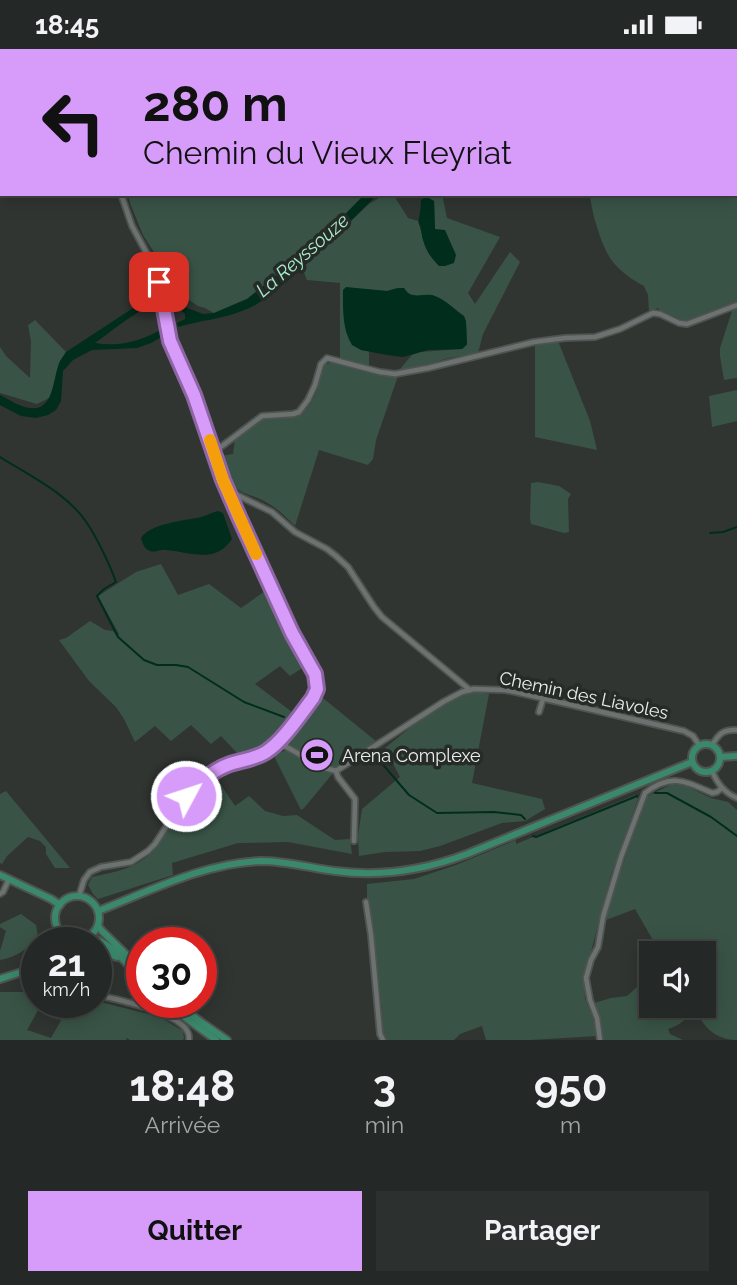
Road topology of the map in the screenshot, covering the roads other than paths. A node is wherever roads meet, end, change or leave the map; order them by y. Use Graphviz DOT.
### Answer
graph roads {
  1 [pos="122,196"];
  2 [pos="737,305"];
  3 [pos="213,450"];
  4 [pos="228,491"];
  5 [pos="470,690"];
  6 [pos="542,699"];
  7 [pos="539,712"];
  8 [pos="737,730"];
  9 [pos="278,741"];
  10 [pos="699,745"];
  11 [pos="712,745"];
  12 [pos="737,756"];
  13 [pos="720,757"];
  14 [pos="692,762"];
  15 [pos="335,771"];
  16 [pos="712,771"];
  17 [pos="722,788"];
  18 [pos="737,798"];
  19 [pos="354,841"];
  20 [pos="0,875"];
  21 [pos="9,880"];
  22 [pos="0,894"];
  23 [pos="79,896"];
  24 [pos="366,902"];
  25 [pos="60,905"];
  26 [pos="98,911"];
  27 [pos="98,926"];
  28 [pos="57,927"];
  29 [pos="112,950"];
  30 [pos="126,954"];
  31 [pos="112,956"];
  32 [pos="122,960"];
  33 [pos="126,964"];
  34 [pos="21,972"];
  35 [pos="0,979"];
  36 [pos="112,999"];
  37 [pos="186,1018"];
  38 [pos="196,1018"];
  39 [pos="189,1040"];
  40 [pos="216,1040"];
  41 [pos="227,1040"];
  42 [pos="383,1040"];
  43 [pos="600,1040"];
  1 -- 3 [label="street"];
  2 -- 3 [label="street"];
  3 -- 4 [label="street"];
  4 -- 5 [label="street"];
  4 -- 9 [label="street"];
  5 -- 6 [label="street, Chemin des Liavoles"];
  5 -- 15 [label="street, Chemin des Liavoles"];
  6 -- 7 [label="street"];
  6 -- 10 [label="street, Chemin des Liavoles"];
  8 -- 11 [label="street"];
  9 -- 15 [label="street"];
  9 -- 23 [label="street"];
  10 -- 11 [label="main road"];
  10 -- 14 [label="main road"];
  11 -- 13 [label="main road"];
  12 -- 13 [label="main road"];
  13 -- 16 [label="main road"];
  14 -- 16 [label="main road"];
  14 -- 26 [label="main road"];
  15 -- 19 [label="street"];
  16 -- 17 [label="street"];
  17 -- 18 [label="street"];
  17 -- 43 [label="street"];
  20 -- 21 [label="main road"];
  21 -- 22 [label="street"];
  21 -- 25 [label="main road"];
  23 -- 25 [label="main road"];
  23 -- 26 [label="main road"];
  24 -- 42 [label="street"];
  25 -- 28 [label="main road"];
  26 -- 27 [label="main road"];
  27 -- 30 [label="main road"];
  29 -- 32 [label="main road"];
  31 -- 32 [label="main road"];
  32 -- 33 [label="main road"];
  34 -- 35 [label="main road"];
  36 -- 39 [label="street"];
  37 -- 40 [label="main road"];
  38 -- 41 [label="main road"];
}
